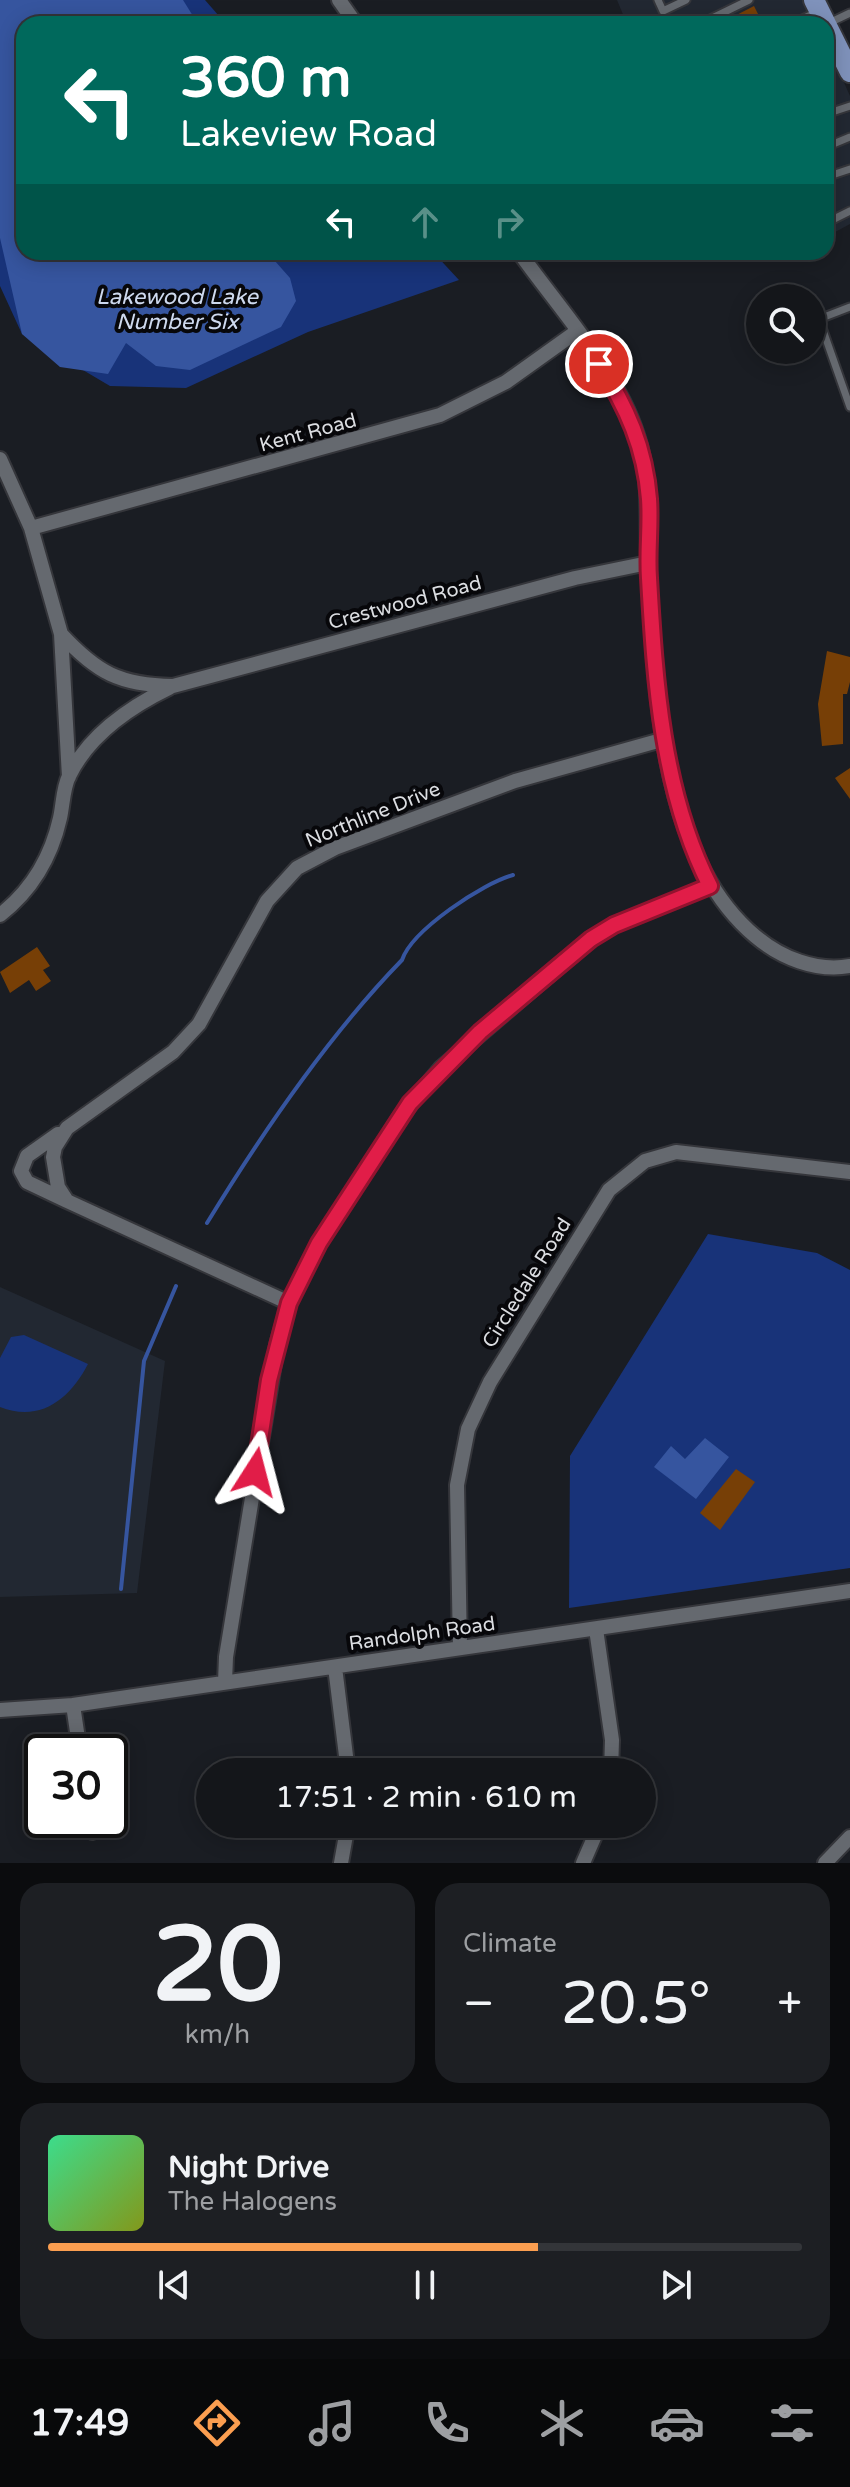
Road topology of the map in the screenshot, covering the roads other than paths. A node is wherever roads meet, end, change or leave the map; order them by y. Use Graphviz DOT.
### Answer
graph roads {
  1 [pos="658,0"];
  2 [pos="686,0"];
  3 [pos="749,0"];
  4 [pos="820,12"];
  5 [pos="850,13"];
  6 [pos="716,16"];
  7 [pos="525,260"];
  8 [pos="850,307"];
  9 [pos="576,332"];
  10 [pos="850,407"];
  11 [pos="0,459"];
  12 [pos="31,528"];
  13 [pos="648,563"];
  14 [pos="61,634"];
  15 [pos="173,686"];
  16 [pos="665,739"];
  17 [pos="69,777"];
  18 [pos="710,886"];
  19 [pos="0,915"];
  20 [pos="850,966"];
  21 [pos="67,1128"];
  22 [pos="850,1172"];
  23 [pos="67,1201"];
  24 [pos="289,1303"];
  25 [pos="850,1591"];
  26 [pos="596,1629"];
  27 [pos="460,1648"];
  28 [pos="335,1667"];
  29 [pos="225,1682"];
  30 [pos="73,1705"];
  31 [pos="0,1710"];
  32 [pos="77,1734"];
  33 [pos="346,1758"];
  34 [pos="611,1758"];
  35 [pos="850,1837"];
  36 [pos="345,1838"];
  37 [pos="594,1838"];
  38 [pos="341,1863"];
  39 [pos="583,1863"];
  40 [pos="825,1863"];
  1 -- 2 [label="lane"];
  3 -- 6 [label="lane"];
  4 -- 5 [label="lane"];
  7 -- 9 [label="street"];
  8 -- 10 [label="lane"];
  9 -- 12 [label="street, Kent Road"];
  9 -- 13 [label="street"];
  11 -- 12 [label="street"];
  12 -- 14 [label="street"];
  13 -- 15 [label="street, Crestwood Road"];
  13 -- 16 [label="street"];
  14 -- 15 [label="street, Crestwood Road"];
  14 -- 17 [label="street"];
  15 -- 17 [label="street, Crestwood Road"];
  16 -- 18 [label="street"];
  16 -- 21 [label="street, Northline Drive"];
  17 -- 19 [label="street, Crestwood Road"];
  18 -- 20 [label="street"];
  18 -- 24 [label="street"];
  21 -- 23 [label="street"];
  21 -- 23 [label="street, Northline Drive"];
  22 -- 27 [label="street, Circledale Road"];
  23 -- 24 [label="street, Northline Drive"];
  24 -- 29 [label="street"];
  25 -- 26 [label="street, Randolph Road"];
  26 -- 27 [label="street, Randolph Road"];
  26 -- 34 [label="street"];
  27 -- 28 [label="street, Randolph Road"];
  28 -- 29 [label="street, Randolph Road"];
  28 -- 33 [label="street"];
  29 -- 30 [label="street, Randolph Road"];
  30 -- 31 [label="street, Randolph Road"];
  30 -- 32 [label="street"];
  35 -- 40 [label="street"];
  36 -- 38 [label="street"];
  37 -- 39 [label="street"];
}
